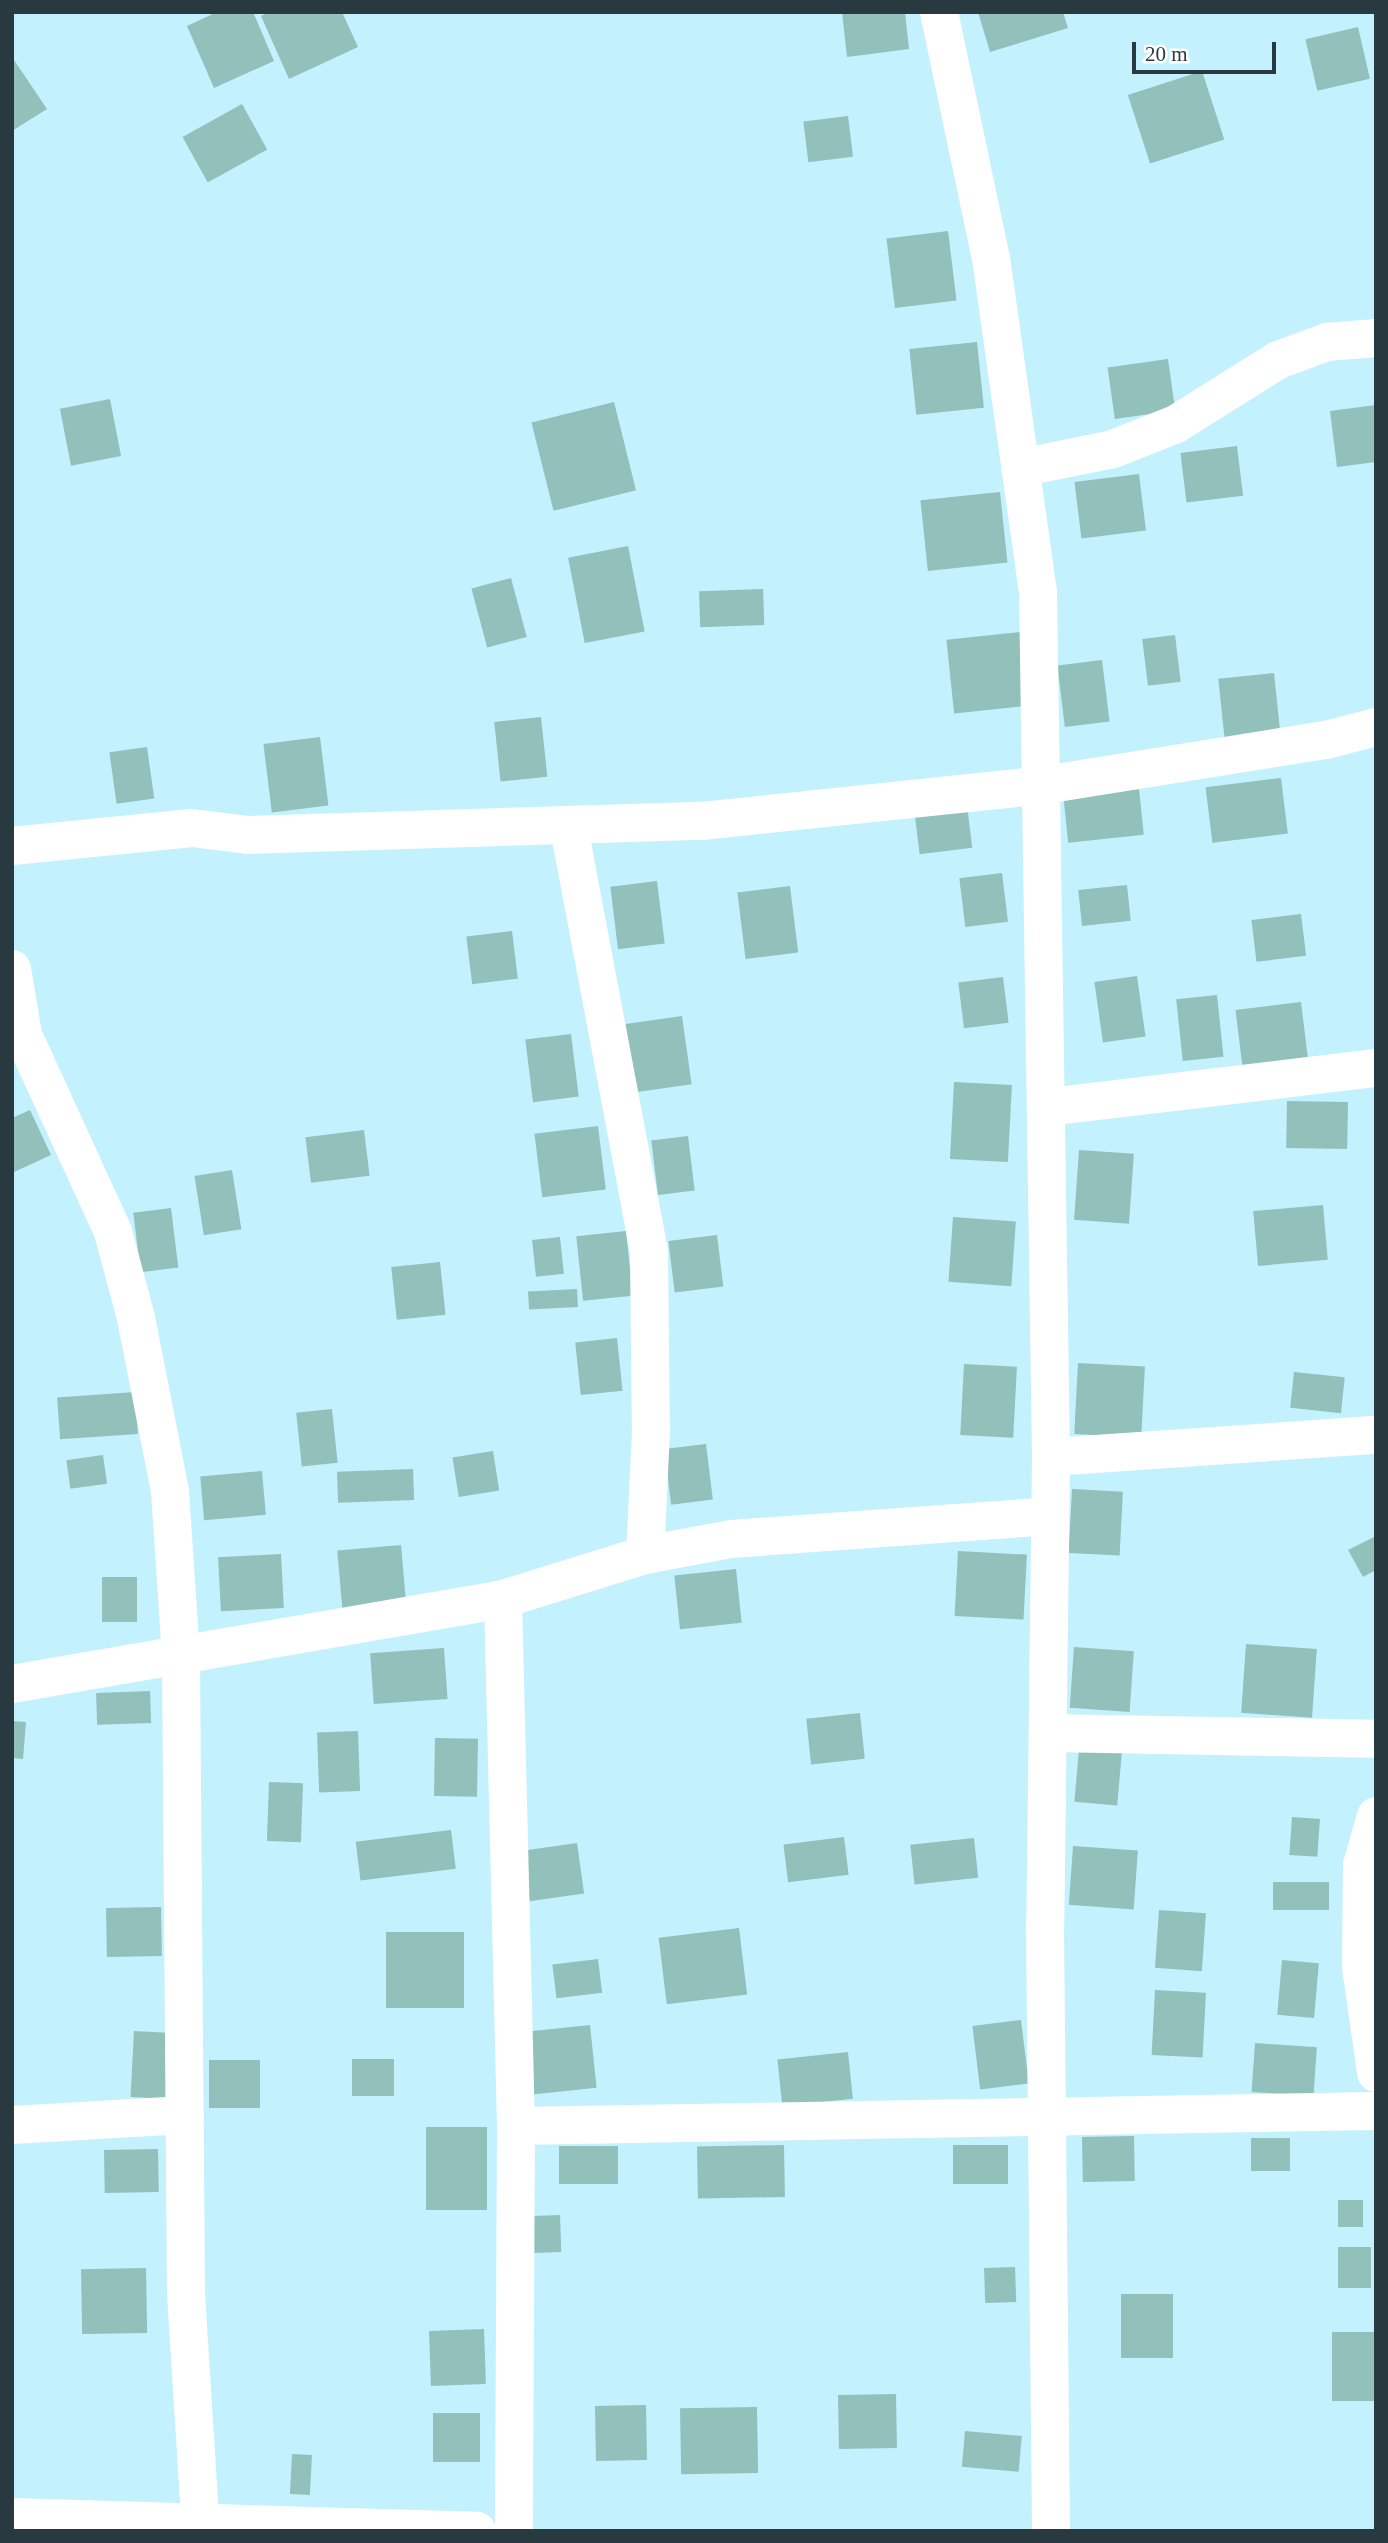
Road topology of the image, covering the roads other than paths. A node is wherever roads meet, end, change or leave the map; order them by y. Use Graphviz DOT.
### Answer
graph roads {
  1 [pos="939,12"];
  2 [pos="1376,338"];
  3 [pos="1020,468"];
  4 [pos="1376,727"];
  5 [pos="1044,785"];
  6 [pos="569,828"];
  7 [pos="12,846"];
  8 [pos="12,969"];
  9 [pos="1376,1068"];
  10 [pos="1048,1107"];
  11 [pos="1376,1435"];
  12 [pos="1051,1457"];
  13 [pos="1049,1516"];
  14 [pos="645,1555"];
  15 [pos="503,1599"];
  16 [pos="181,1658"];
  17 [pos="12,1684"];
  18 [pos="1048,1733"];
  19 [pos="1376,1740"];
  20 [pos="1376,1816"];
  21 [pos="1376,2073"];
  22 [pos="1376,2111"];
  23 [pos="185,2115"];
  24 [pos="1048,2117"];
  25 [pos="12,2125"];
  26 [pos="516,2126"];
  27 [pos="12,2517"];
  28 [pos="201,2527"];
  29 [pos="477,2531"];
  30 [pos="514,2531"];
  31 [pos="1051,2531"];
  1 -- 3 [label="street"];
  2 -- 3 [label="street"];
  3 -- 5 [label="street"];
  4 -- 5 [label="street"];
  5 -- 6 [label="street"];
  5 -- 10 [label="street"];
  6 -- 7 [label="street"];
  6 -- 14 [label="street"];
  8 -- 16 [label="street"];
  9 -- 10 [label="street"];
  10 -- 12 [label="street"];
  11 -- 12 [label="street"];
  12 -- 13 [label="street"];
  13 -- 14 [label="street"];
  13 -- 18 [label="street"];
  14 -- 15 [label="street"];
  15 -- 16 [label="street"];
  15 -- 26 [label="street"];
  16 -- 17 [label="street"];
  16 -- 23 [label="street"];
  18 -- 19 [label="street"];
  18 -- 24 [label="street"];
  20 -- 21 [label="street"];
  22 -- 24 [label="street"];
  23 -- 25 [label="street"];
  23 -- 28 [label="street"];
  24 -- 26 [label="street"];
  24 -- 31 [label="street"];
  26 -- 30 [label="street"];
  27 -- 28 [label="street"];
  28 -- 29 [label="street"];
}
